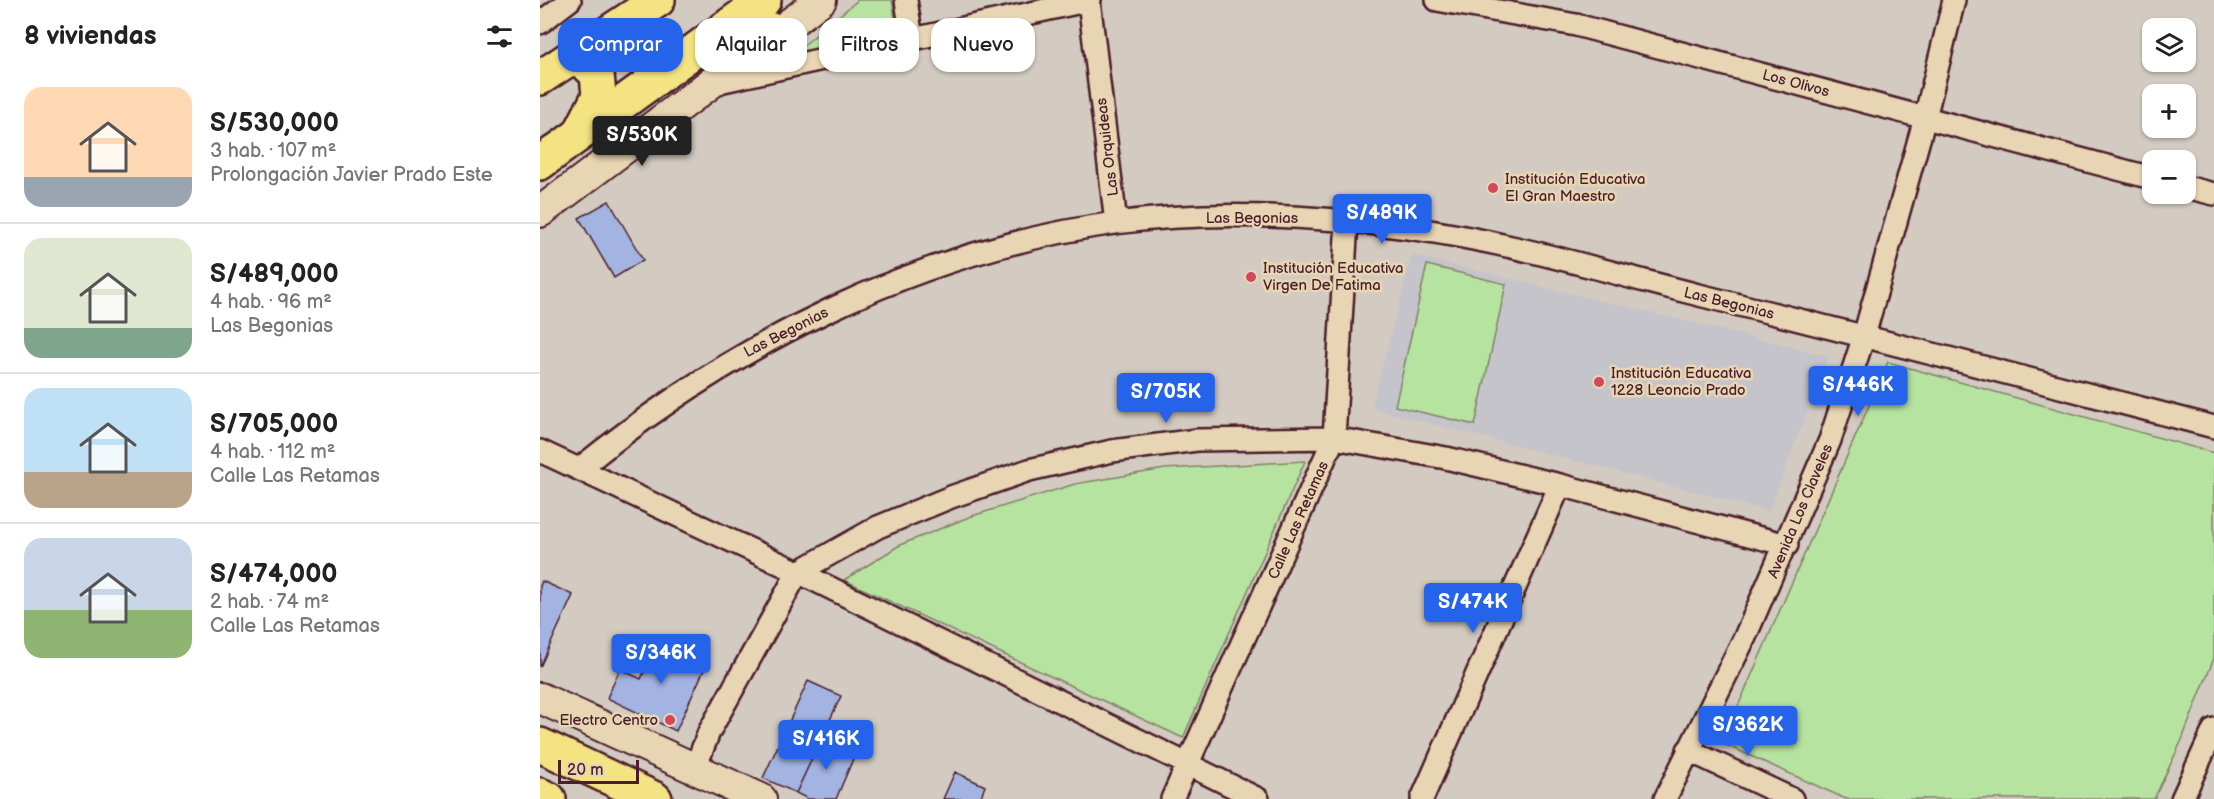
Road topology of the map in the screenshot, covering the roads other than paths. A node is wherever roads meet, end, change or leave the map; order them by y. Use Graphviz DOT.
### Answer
graph roads {
  1 [pos="570,0"];
  2 [pos="658,0"];
  3 [pos="764,0"];
  4 [pos="821,0"];
  5 [pos="906,0"];
  6 [pos="1090,0"];
  7 [pos="1437,0"];
  8 [pos="1954,0"];
  9 [pos="631,18"];
  10 [pos="741,18"];
  11 [pos="799,18"];
  12 [pos="909,18"];
  13 [pos="540,23"];
  14 [pos="919,37"];
  15 [pos="695,52"];
  16 [pos="819,60"];
  17 [pos="558,66"];
  18 [pos="595,72"];
  19 [pos="729,72"];
  20 [pos="540,78"];
  21 [pos="715,83"];
  22 [pos="1925,118"];
  23 [pos="579,135"];
  24 [pos="540,163"];
  25 [pos="2142,175"];
  26 [pos="2196,190"];
  27 [pos="2214,194"];
  28 [pos="540,212"];
  29 [pos="1347,221"];
  30 [pos="1116,223"];
  31 [pos="1864,336"];
  32 [pos="2214,427"];
  33 [pos="1334,438"];
  34 [pos="540,451"];
  35 [pos="579,469"];
  36 [pos="1560,485"];
  37 [pos="1787,545"];
  38 [pos="798,572"];
  39 [pos="540,698"];
  40 [pos="2212,739"];
  41 [pos="540,745"];
  42 [pos="1688,750"];
  43 [pos="1188,767"];
  44 [pos="695,768"];
  45 [pos="540,795"];
  46 [pos="549,799"];
  47 [pos="655,799"];
  48 [pos="761,799"];
  49 [pos="1172,799"];
  50 [pos="1258,799"];
  51 [pos="1422,799"];
  52 [pos="1665,799"];
  53 [pos="1792,799"];
  54 [pos="2182,799"];
  1 -- 13 [label="street"];
  2 -- 9 [label="main road"];
  3 -- 10 [label="main road"];
  4 -- 11 [label="street"];
  5 -- 12 [label="street"];
  6 -- 14 [label="street"];
  6 -- 30 [label="street, Las Orquideas"];
  7 -- 22 [label="street, Los Olivos"];
  8 -- 22 [label="street, Avenida Los Claveles"];
  15 -- 23 [label="main road"];
  16 -- 21 [label="street"];
  17 -- 20 [label="main road"];
  18 -- 23 [label="main road"];
  19 -- 21 [label="street"];
  21 -- 28 [label="street"];
  22 -- 25 [label="street, Los Olivos"];
  22 -- 31 [label="street, Avenida Los Claveles"];
  23 -- 24 [label="main road"];
  26 -- 27 [label="street"];
  29 -- 30 [label="street, Las Begonias"];
  29 -- 31 [label="street, Las Begonias"];
  29 -- 33 [label="street, Calle Las Retamas"];
  30 -- 35 [label="street, Las Begonias"];
  31 -- 32 [label="street, Las Begonias"];
  31 -- 37 [label="street, Avenida Los Claveles"];
  33 -- 36 [label="street"];
  33 -- 38 [label="street"];
  33 -- 43 [label="street, Calle Las Retamas"];
  34 -- 35 [label="street"];
  35 -- 38 [label="street"];
  36 -- 37 [label="street"];
  36 -- 51 [label="street"];
  37 -- 42 [label="street, Avenida Los Claveles"];
  38 -- 43 [label="street"];
  38 -- 44 [label="street"];
  39 -- 44 [label="street"];
  40 -- 54 [label="street"];
  41 -- 47 [label="main road"];
  42 -- 52 [label="street, Avenida Los Claveles"];
  42 -- 53 [label="street"];
  43 -- 49 [label="street, Calle Las Retamas"];
  43 -- 50 [label="street"];
  44 -- 48 [label="street"];
  45 -- 46 [label="main road"];
}
